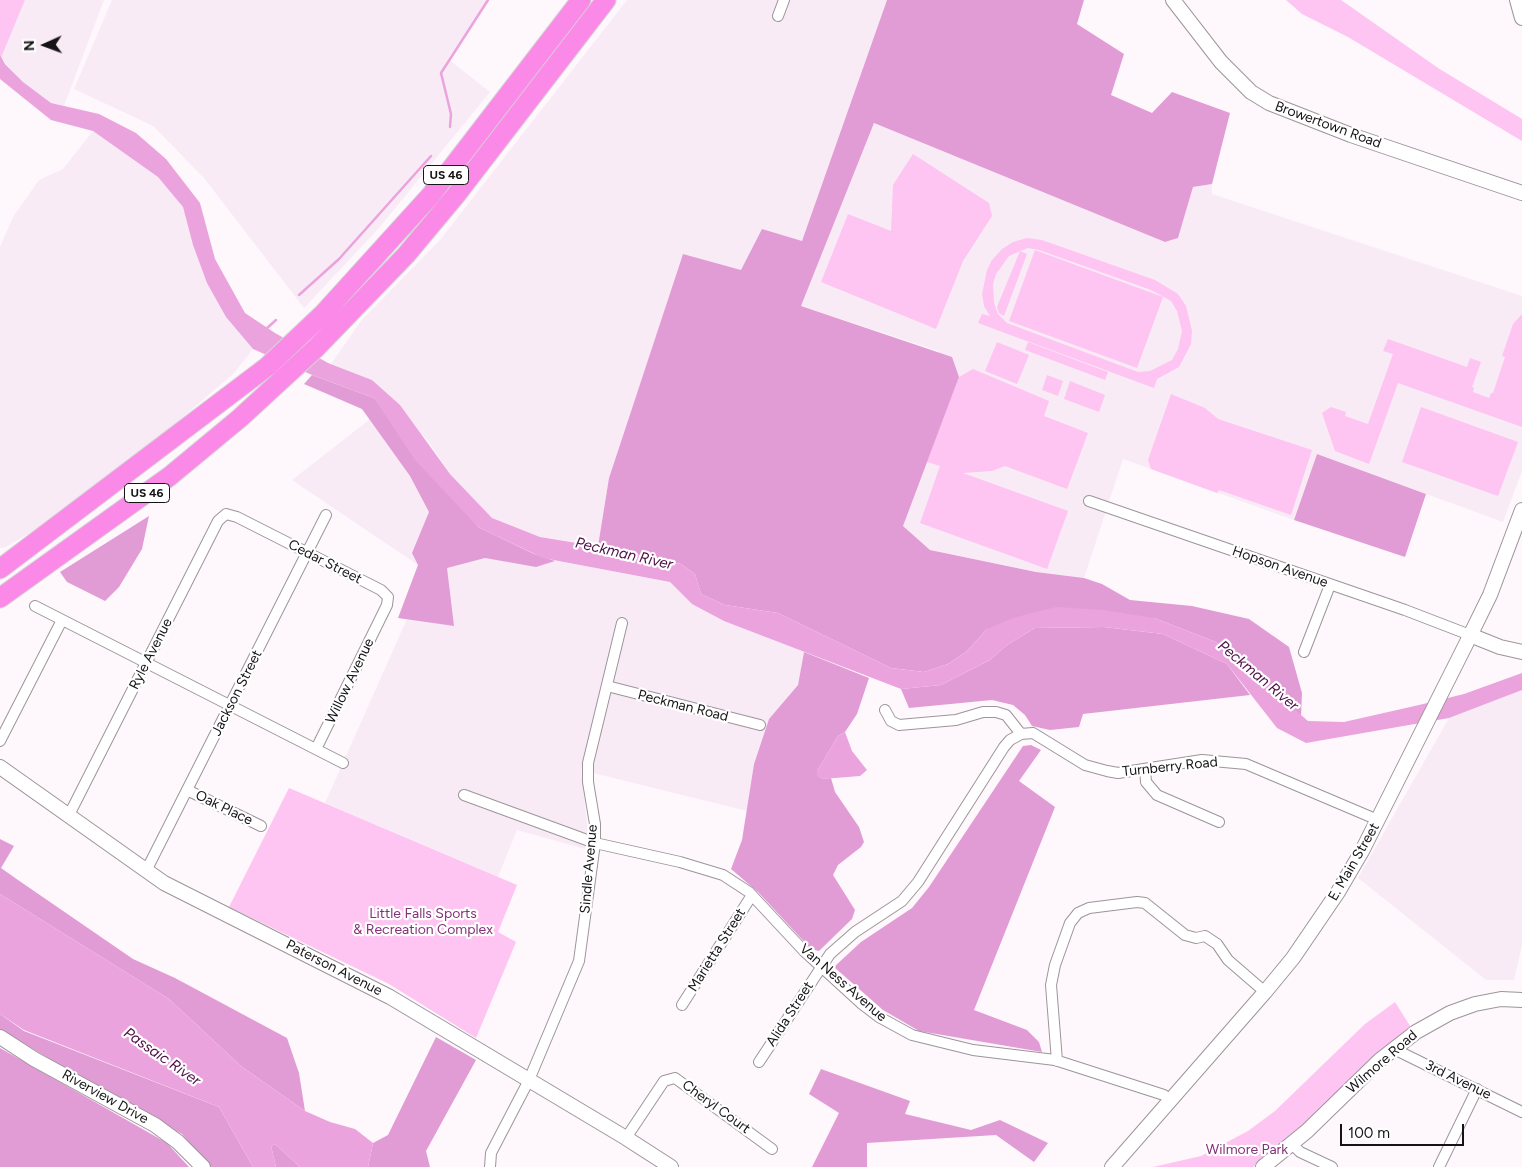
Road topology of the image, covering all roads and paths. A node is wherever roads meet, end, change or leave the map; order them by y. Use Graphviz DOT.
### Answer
graph roads {
  1 [pos="581,0"];
  2 [pos="606,0"];
  3 [pos="784,0"];
  4 [pos="1173,0"];
  5 [pos="1517,0"];
  6 [pos="778,16"];
  7 [pos="1522,18"];
  8 [pos="1522,193"];
  9 [pos="1089,501"];
  10 [pos="1522,510"];
  11 [pos="326,515"];
  12 [pos="67,519"];
  13 [pos="246,521"];
  14 [pos="308,553"];
  15 [pos="0,555"];
  16 [pos="0,570"];
  17 [pos="1330,585"];
  18 [pos="0,598"];
  19 [pos="35,606"];
  20 [pos="383,614"];
  21 [pos="62,620"];
  22 [pos="622,623"];
  23 [pos="1470,635"];
  24 [pos="1304,652"];
  25 [pos="1522,652"];
  26 [pos="146,664"];
  27 [pos="607,686"];
  28 [pos="230,707"];
  29 [pos="885,710"];
  30 [pos="760,725"];
  31 [pos="1022,734"];
  32 [pos="0,741"];
  33 [pos="316,749"];
  34 [pos="343,763"];
  35 [pos="0,767"];
  36 [pos="1145,769"];
  37 [pos="187,790"];
  38 [pos="464,795"];
  39 [pos="69,815"];
  40 [pos="1378,820"];
  41 [pos="1219,822"];
  42 [pos="261,826"];
  43 [pos="595,843"];
  44 [pos="146,871"];
  45 [pos="752,895"];
  46 [pos="820,966"];
  47 [pos="1265,992"];
  48 [pos="1522,1000"];
  49 [pos="682,1005"];
  50 [pos="0,1037"];
  51 [pos="1394,1048"];
  52 [pos="1057,1061"];
  53 [pos="759,1062"];
  54 [pos="530,1080"];
  55 [pos="1477,1089"];
  56 [pos="1170,1100"];
  57 [pos="1522,1112"];
  58 [pos="626,1138"];
  59 [pos="1292,1144"];
  60 [pos="772,1149"];
  61 [pos="202,1167"];
  62 [pos="490,1167"];
  63 [pos="671,1167"];
  64 [pos="1112,1167"];
  65 [pos="1263,1167"];
  66 [pos="1332,1167"];
  67 [pos="1439,1167"];
  1 -- 12 [label="highway, US 46"];
  2 -- 18 [label="highway, US 46"];
  3 -- 6 [label="street"];
  4 -- 8 [label="main road, Browertown Road"];
  5 -- 7 [label="main road"];
  9 -- 17 [label="street, Hopson Avenue"];
  10 -- 23 [label="main road, E. Main Street"];
  11 -- 14 [label="street, Jackson Street"];
  12 -- 15 [label="highway"];
  12 -- 16 [label="highway, US 46"];
  13 -- 14 [label="street, Cedar Street"];
  13 -- 26 [label="street, Ryle Avenue"];
  14 -- 20 [label="street, Cedar Street"];
  14 -- 28 [label="street, Jackson Street"];
  17 -- 23 [label="street, Hopson Avenue"];
  17 -- 24 [label="street"];
  19 -- 21 [label="street"];
  20 -- 33 [label="street, Willow Avenue"];
  21 -- 26 [label="street"];
  21 -- 32 [label="street"];
  22 -- 27 [label="street, Sindle Avenue"];
  23 -- 25 [label="main road"];
  23 -- 40 [label="main road, E. Main Street"];
  26 -- 28 [label="street"];
  26 -- 39 [label="street, Ryle Avenue"];
  27 -- 30 [label="street, Peckman Road"];
  27 -- 43 [label="street, Sindle Avenue"];
  28 -- 33 [label="street"];
  28 -- 37 [label="street, Jackson Street"];
  29 -- 31 [label="street"];
  31 -- 36 [label="street, Turnberry Road"];
  31 -- 46 [label="street"];
  33 -- 34 [label="street"];
  35 -- 39 [label="main road, Paterson Avenue"];
  36 -- 40 [label="street, Turnberry Road"];
  36 -- 41 [label="street"];
  37 -- 42 [label="street, Oak Place"];
  37 -- 44 [label="street, Jackson Street"];
  38 -- 43 [label="street, Van Ness Avenue"];
  39 -- 44 [label="main road, Paterson Avenue"];
  40 -- 47 [label="main road, E. Main Street"];
  43 -- 45 [label="street, Van Ness Avenue"];
  43 -- 54 [label="street, Sindle Avenue"];
  44 -- 54 [label="main road, Paterson Avenue"];
  45 -- 46 [label="street, Van Ness Avenue"];
  45 -- 49 [label="street, Marietta Street"];
  46 -- 52 [label="street, Van Ness Avenue"];
  46 -- 53 [label="street, Alida Street"];
  47 -- 52 [label="street"];
  47 -- 56 [label="main road, E. Main Street"];
  48 -- 51 [label="main road, Wilmore Road"];
  50 -- 61 [label="main road, Riverview Drive"];
  51 -- 55 [label="street, 3rd Avenue"];
  51 -- 59 [label="main road, Wilmore Road"];
  52 -- 56 [label="street, Van Ness Avenue"];
  54 -- 58 [label="main road, Paterson Avenue"];
  54 -- 62 [label="street, Sindle Avenue"];
  55 -- 57 [label="street, 3rd Avenue"];
  55 -- 67 [label="street"];
  56 -- 64 [label="main road, E. Main Street"];
  58 -- 60 [label="street, Cheryl Court"];
  58 -- 63 [label="main road, Paterson Avenue"];
  59 -- 65 [label="main road, Wilmore Road"];
  59 -- 66 [label="street"];
}
